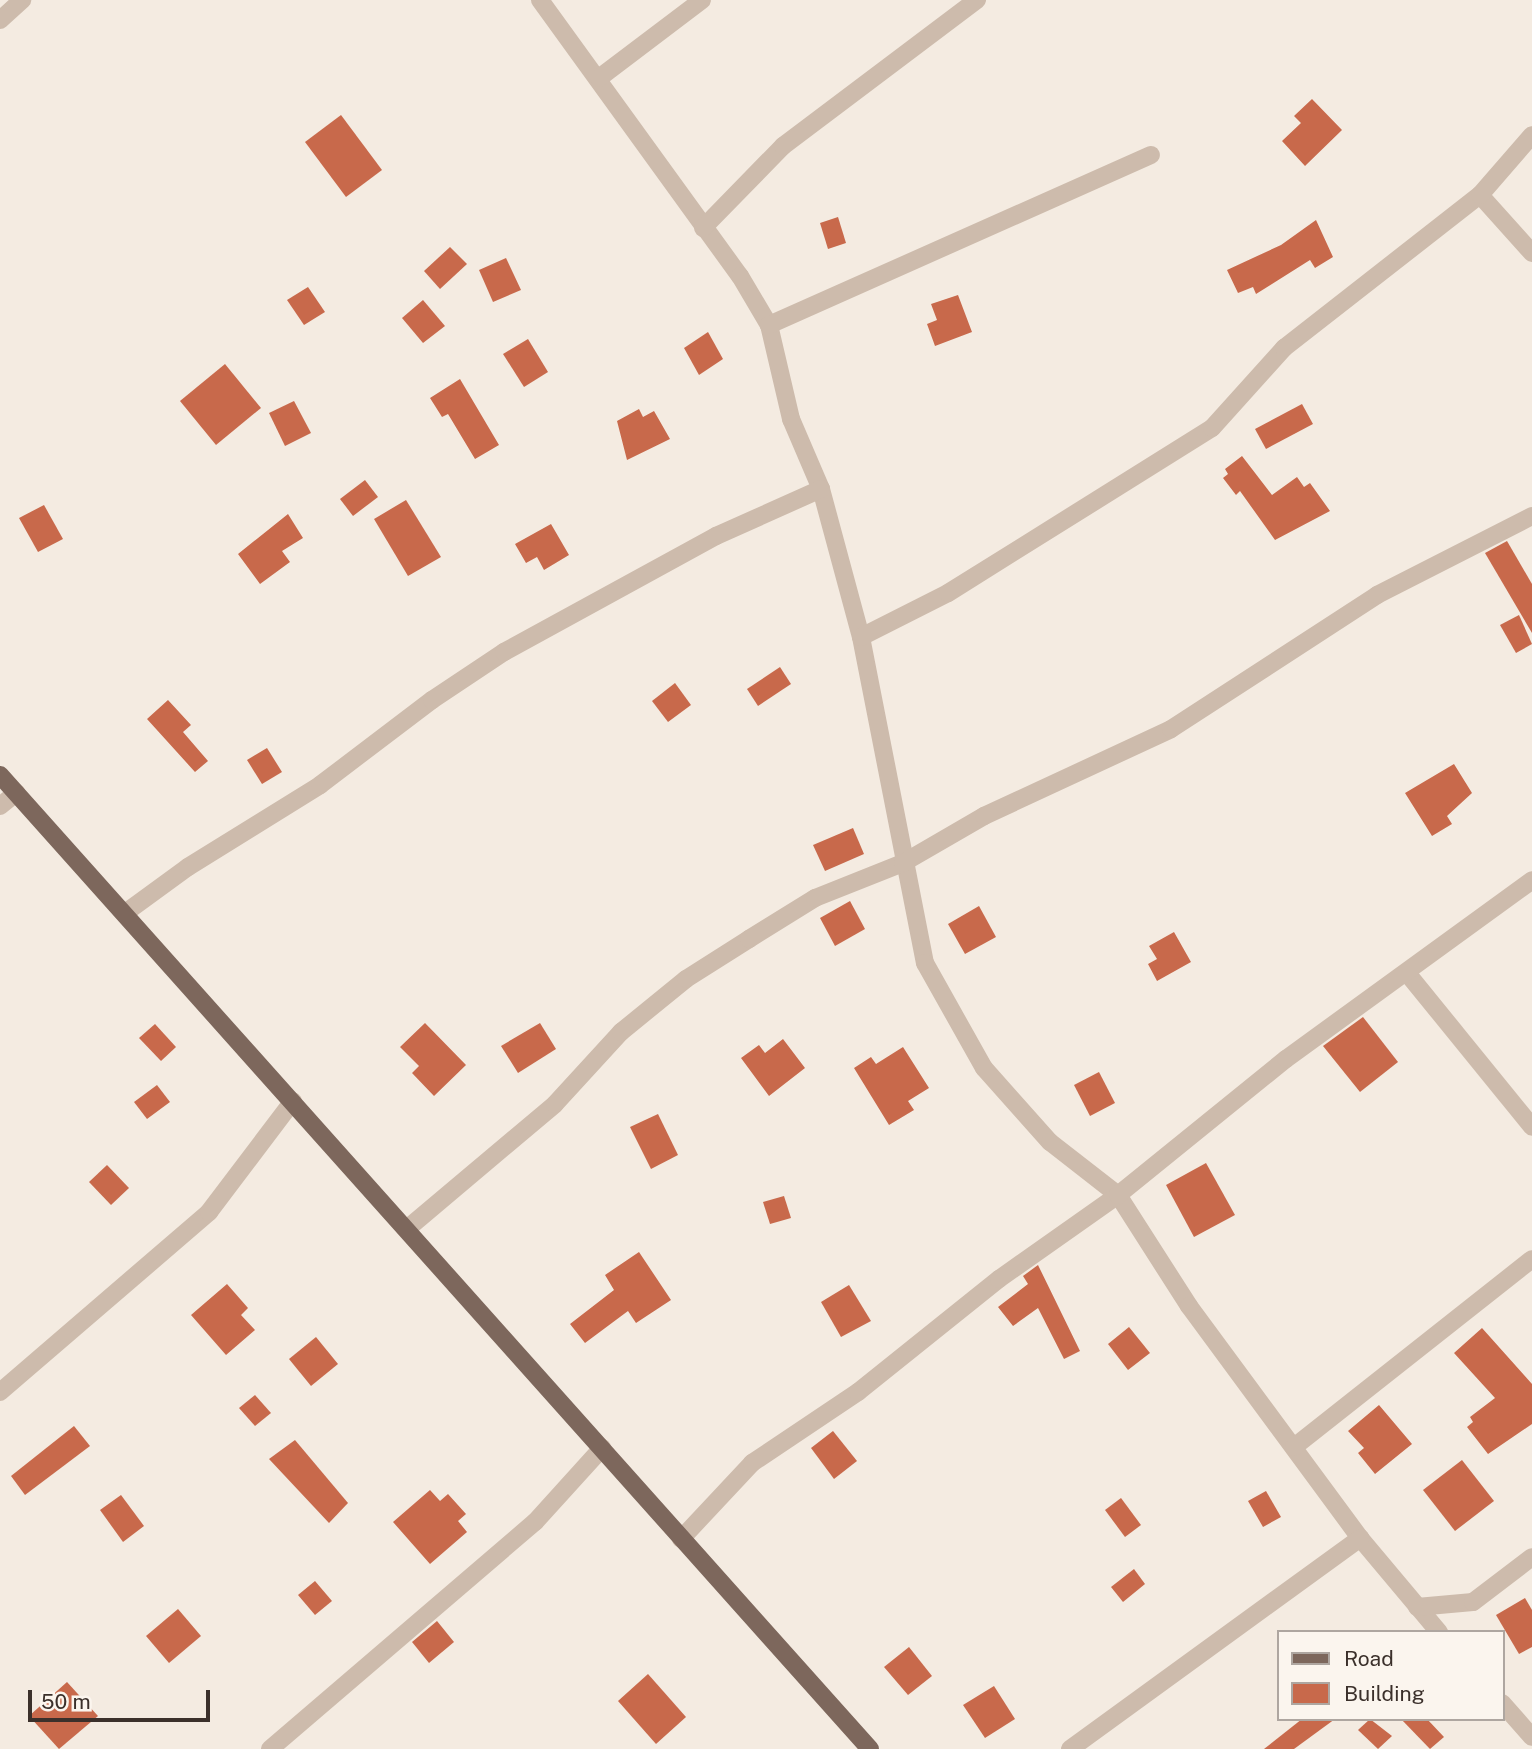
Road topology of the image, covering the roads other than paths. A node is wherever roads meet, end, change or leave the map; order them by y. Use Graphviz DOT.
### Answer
graph roads {
  1 [pos="22,0"];
  2 [pos="540,0"];
  3 [pos="702,0"];
  4 [pos="977,0"];
  5 [pos="0,20"];
  6 [pos="599,78"];
  7 [pos="1532,135"];
  8 [pos="1151,155"];
  9 [pos="1480,195"];
  10 [pos="704,228"];
  11 [pos="1532,253"];
  12 [pos="769,325"];
  13 [pos="821,489"];
  14 [pos="1532,516"];
  15 [pos="861,637"];
  16 [pos="0,775"];
  17 [pos="16,793"];
  18 [pos="0,806"];
  19 [pos="903,863"];
  20 [pos="1532,880"];
  21 [pos="125,913"];
  22 [pos="1407,973"];
  23 [pos="293,1101"];
  24 [pos="1532,1126"];
  25 [pos="1118,1195"];
  26 [pos="408,1228"];
  27 [pos="1532,1259"];
  28 [pos="0,1392"];
  29 [pos="1294,1447"];
  30 [pos="602,1448"];
  31 [pos="1360,1538"];
  32 [pos="681,1539"];
  33 [pos="1532,1557"];
  34 [pos="1417,1606"];
  35 [pos="1437,1630"];
  36 [pos="1504,1705"];
  37 [pos="1532,1737"];
  38 [pos="270,1749"];
  39 [pos="870,1749"];
  40 [pos="1070,1749"];
  1 -- 5 [label="street"];
  2 -- 6 [label="street"];
  3 -- 6 [label="street"];
  4 -- 10 [label="street"];
  6 -- 10 [label="street"];
  7 -- 9 [label="street"];
  8 -- 12 [label="street"];
  9 -- 11 [label="street"];
  9 -- 15 [label="street"];
  10 -- 12 [label="street"];
  12 -- 13 [label="street"];
  13 -- 15 [label="street"];
  13 -- 21 [label="street"];
  14 -- 19 [label="street"];
  15 -- 19 [label="street"];
  16 -- 17 [label="main road"];
  17 -- 18 [label="street"];
  17 -- 21 [label="main road"];
  19 -- 25 [label="street"];
  19 -- 26 [label="street"];
  20 -- 22 [label="street"];
  21 -- 23 [label="main road"];
  22 -- 24 [label="street"];
  22 -- 25 [label="street"];
  23 -- 26 [label="main road"];
  23 -- 28 [label="street"];
  25 -- 29 [label="street"];
  25 -- 32 [label="street"];
  26 -- 30 [label="main road"];
  27 -- 29 [label="street"];
  29 -- 31 [label="street"];
  30 -- 32 [label="main road"];
  30 -- 38 [label="street"];
  31 -- 34 [label="street"];
  31 -- 40 [label="street"];
  32 -- 39 [label="main road"];
  33 -- 34 [label="street"];
  34 -- 35 [label="street"];
  36 -- 37 [label="street"];
}
